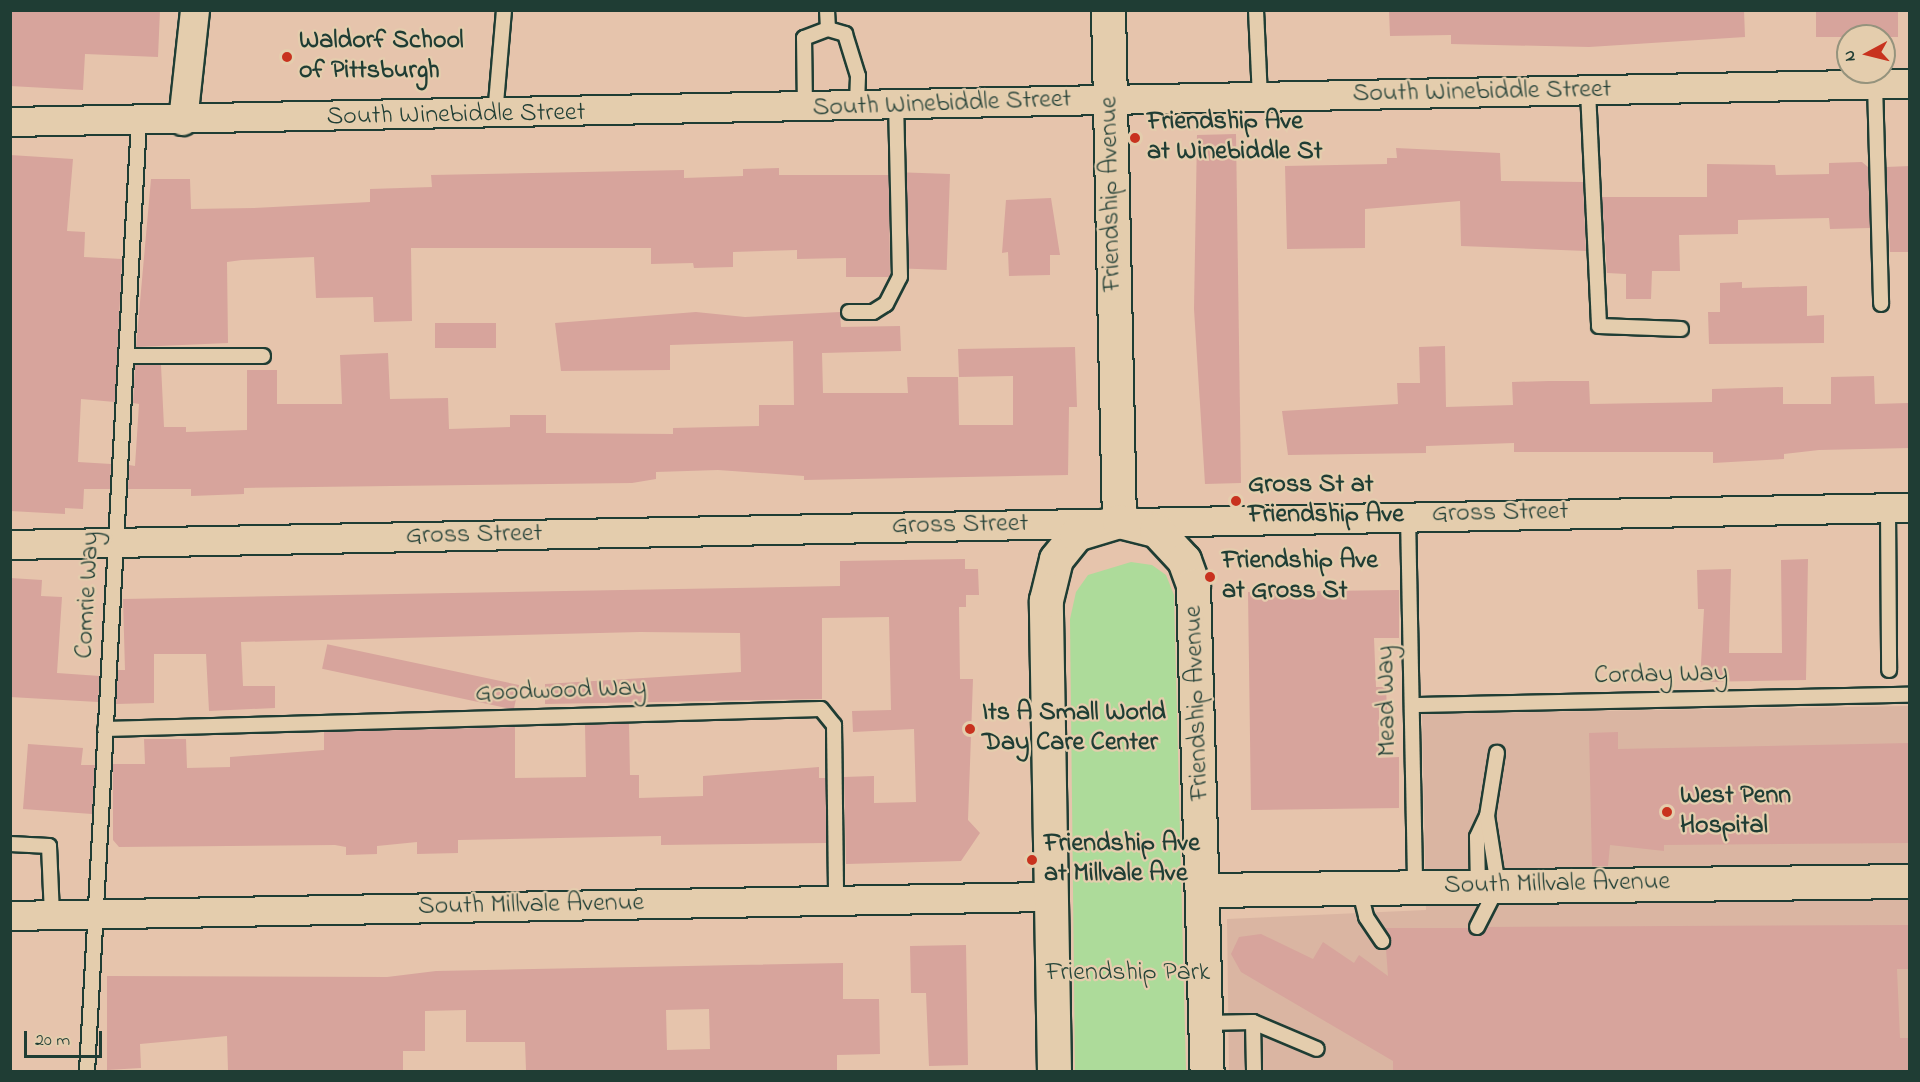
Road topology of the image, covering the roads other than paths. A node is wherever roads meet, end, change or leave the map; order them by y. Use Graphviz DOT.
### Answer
graph roads {
  1 [pos="195,10"];
  2 [pos="504,10"];
  3 [pos="827,10"];
  4 [pos="1108,10"];
  5 [pos="1256,10"];
  6 [pos="828,29"];
  7 [pos="1875,84"];
  8 [pos="1588,91"];
  9 [pos="1260,98"];
  10 [pos="1111,100"];
  11 [pos="896,106"];
  12 [pos="857,107"];
  13 [pos="805,108"];
  14 [pos="495,115"];
  15 [pos="183,121"];
  16 [pos="10,122"];
  17 [pos="139,122"];
  18 [pos="1881,304"];
  19 [pos="849,312"];
  20 [pos="1681,328"];
  21 [pos="127,356"];
  22 [pos="263,356"];
  23 [pos="1899,508"];
  24 [pos="1408,515"];
  25 [pos="1119,521"];
  26 [pos="116,543"];
  27 [pos="10,545"];
  28 [pos="1888,670"];
  29 [pos="1910,695"];
  30 [pos="1413,705"];
  31 [pos="105,729"];
  32 [pos="1497,753"];
  33 [pos="1487,816"];
  34 [pos="10,844"];
  35 [pos="1910,881"];
  36 [pos="1488,886"];
  37 [pos="1415,887"];
  38 [pos="1359,888"];
  39 [pos="1204,890"];
  40 [pos="1051,897"];
  41 [pos="836,900"];
  42 [pos="95,914"];
  43 [pos="51,915"];
  44 [pos="10,916"];
  45 [pos="1477,927"];
  46 [pos="1382,941"];
  47 [pos="1253,1022"];
  48 [pos="1206,1023"];
  49 [pos="1317,1049"];
  50 [pos="87,1071"];
  51 [pos="1054,1071"];
  52 [pos="1208,1071"];
  53 [pos="1254,1071"];
  1 -- 15 [label="street"];
  2 -- 14 [label="lane"];
  3 -- 6 [label="lane"];
  4 -- 10 [label="street, Friendship Avenue"];
  5 -- 9 [label="lane"];
  6 -- 12 [label="lane"];
  6 -- 13 [label="lane"];
  7 -- 8 [label="street, South Winebiddle Street"];
  7 -- 18 [label="lane"];
  8 -- 9 [label="street, South Winebiddle Street"];
  8 -- 20 [label="lane"];
  9 -- 10 [label="street, South Winebiddle Street"];
  10 -- 11 [label="street, South Winebiddle Street"];
  10 -- 25 [label="street, Friendship Avenue"];
  11 -- 12 [label="street, South Winebiddle Street"];
  11 -- 19 [label="lane"];
  12 -- 13 [label="street, South Winebiddle Street"];
  13 -- 14 [label="street, South Winebiddle Street"];
  14 -- 15 [label="street, South Winebiddle Street"];
  15 -- 17 [label="street, South Winebiddle Street"];
  16 -- 17 [label="street, South Winebiddle Street"];
  17 -- 21 [label="lane, Comrie Way"];
  21 -- 22 [label="lane"];
  21 -- 26 [label="lane, Comrie Way"];
  23 -- 24 [label="street, Gross Street"];
  23 -- 28 [label="lane"];
  24 -- 25 [label="street, Gross Street"];
  24 -- 30 [label="lane, Mead Way"];
  25 -- 26 [label="street, Gross Street"];
  25 -- 39 [label="street, Friendship Avenue"];
  25 -- 40 [label="street"];
  26 -- 27 [label="street, Gross Street"];
  26 -- 31 [label="lane, Comrie Way"];
  29 -- 30 [label="lane, Corday Way"];
  30 -- 37 [label="lane, Mead Way"];
  31 -- 41 [label="lane, Goodwood Way"];
  31 -- 42 [label="lane, Comrie Way"];
  32 -- 33 [label="lane"];
  33 -- 36 [label="lane"];
  33 -- 36 [label="lane"];
  34 -- 43 [label="lane"];
  35 -- 36 [label="street, South Millvale Avenue"];
  36 -- 37 [label="street, South Millvale Avenue"];
  36 -- 45 [label="lane"];
  37 -- 38 [label="street, South Millvale Avenue"];
  38 -- 39 [label="street, South Millvale Avenue"];
  38 -- 46 [label="lane"];
  39 -- 48 [label="street, Friendship Avenue"];
  40 -- 41 [label="street, South Millvale Avenue"];
  40 -- 51 [label="street"];
  41 -- 42 [label="street, South Millvale Avenue"];
  42 -- 43 [label="street, South Millvale Avenue"];
  42 -- 50 [label="lane, Comrie Way"];
  43 -- 44 [label="street, South Millvale Avenue"];
  47 -- 48 [label="lane"];
  47 -- 49 [label="lane"];
  47 -- 53 [label="lane"];
  48 -- 52 [label="street, Friendship Avenue"];
}
